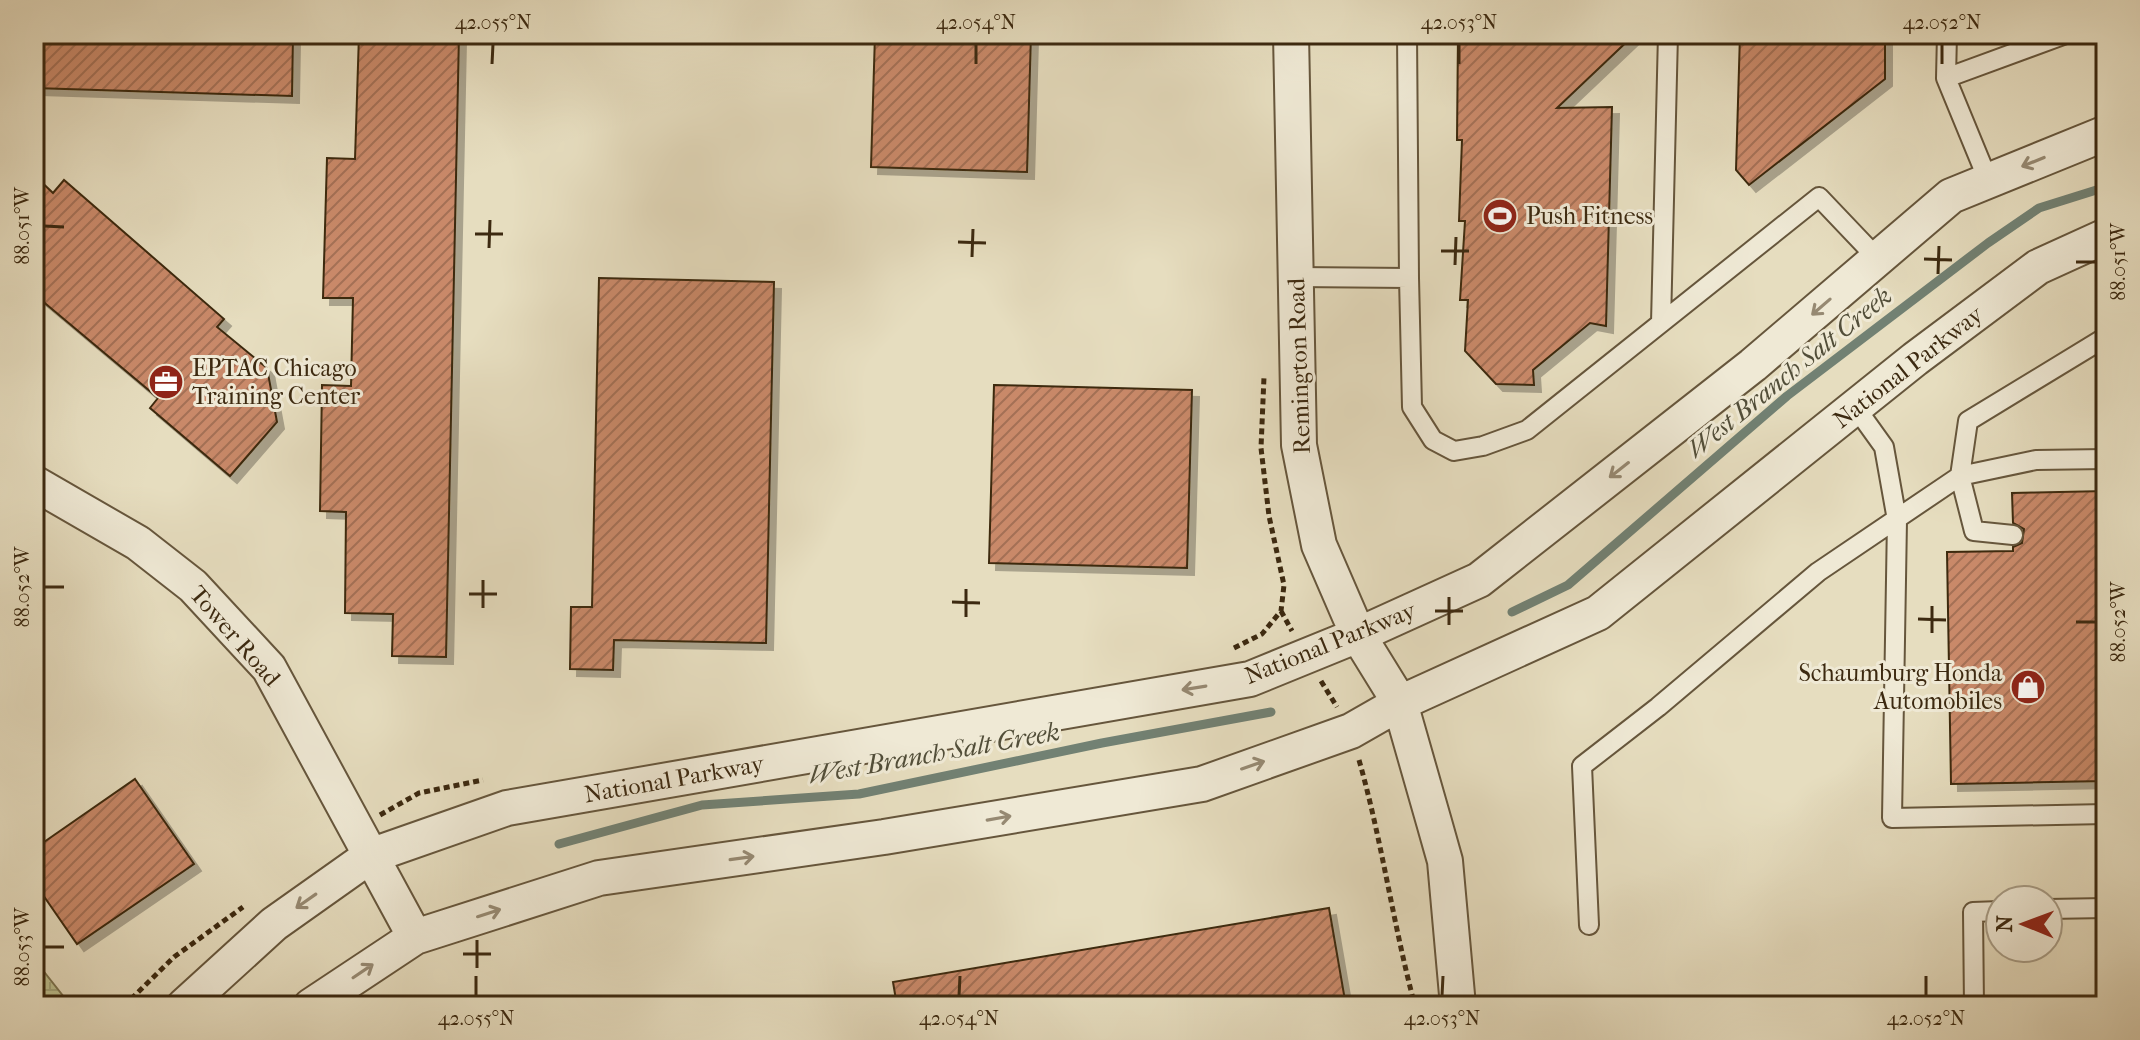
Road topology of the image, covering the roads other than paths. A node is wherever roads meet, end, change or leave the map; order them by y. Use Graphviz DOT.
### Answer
graph roads {
  1 [pos="1291,34"];
  2 [pos="1407,34"];
  3 [pos="1668,34"];
  4 [pos="1947,34"];
  5 [pos="2066,34"];
  6 [pos="1946,78"];
  7 [pos="2106,133"];
  8 [pos="1988,180"];
  9 [pos="2106,236"];
  10 [pos="1878,259"];
  11 [pos="1296,277"];
  12 [pos="1409,278"];
  13 [pos="1661,323"];
  14 [pos="2106,337"];
  15 [pos="1856,408"];
  16 [pos="2106,459"];
  17 [pos="1960,476"];
  18 [pos="34,483"];
  19 [pos="1897,520"];
  20 [pos="2013,535"];
  21 [pos="1358,635"];
  22 [pos="1400,703"];
  23 [pos="2106,814"];
  24 [pos="370,856"];
  25 [pos="2106,908"];
  26 [pos="2064,909"];
  27 [pos="1984,912"];
  28 [pos="1589,925"];
  29 [pos="415,937"];
  30 [pos="184,1006"];
  31 [pos="311,1006"];
  32 [pos="1458,1006"];
  33 [pos="1974,1006"];
  1 -- 11 [label="street, Remington Road"];
  2 -- 12 [label="lane"];
  3 -- 13 [label="lane"];
  4 -- 6 [label="lane"];
  5 -- 6 [label="lane"];
  6 -- 8 [label="lane"];
  7 -- 8 [label="street, National Parkway, one-way"];
  8 -- 10 [label="street, National Parkway"];
  9 -- 15 [label="street, National Parkway"];
  10 -- 13 [label="lane"];
  10 -- 21 [label="street, National Parkway, one-way"];
  11 -- 12 [label="lane"];
  11 -- 21 [label="street, Remington Road"];
  12 -- 13 [label="lane"];
  14 -- 17 [label="lane"];
  15 -- 19 [label="lane"];
  15 -- 22 [label="street, National Parkway"];
  16 -- 17 [label="lane"];
  17 -- 19 [label="lane"];
  17 -- 20 [label="lane"];
  18 -- 24 [label="street, Tower Road"];
  19 -- 23 [label="lane"];
  19 -- 28 [label="lane"];
  21 -- 22 [label="street, Remington Road"];
  21 -- 24 [label="street, National Parkway, one-way"];
  29 -- 22 [label="street, National Parkway, one-way"];
  22 -- 32 [label="street, Remington Road"];
  24 -- 29 [label="street, Tower Road"];
  24 -- 30 [label="street, National Parkway, one-way"];
  25 -- 26 [label="lane"];
  27 -- 33 [label="lane"];
  31 -- 29 [label="street, National Parkway, one-way"];
}
